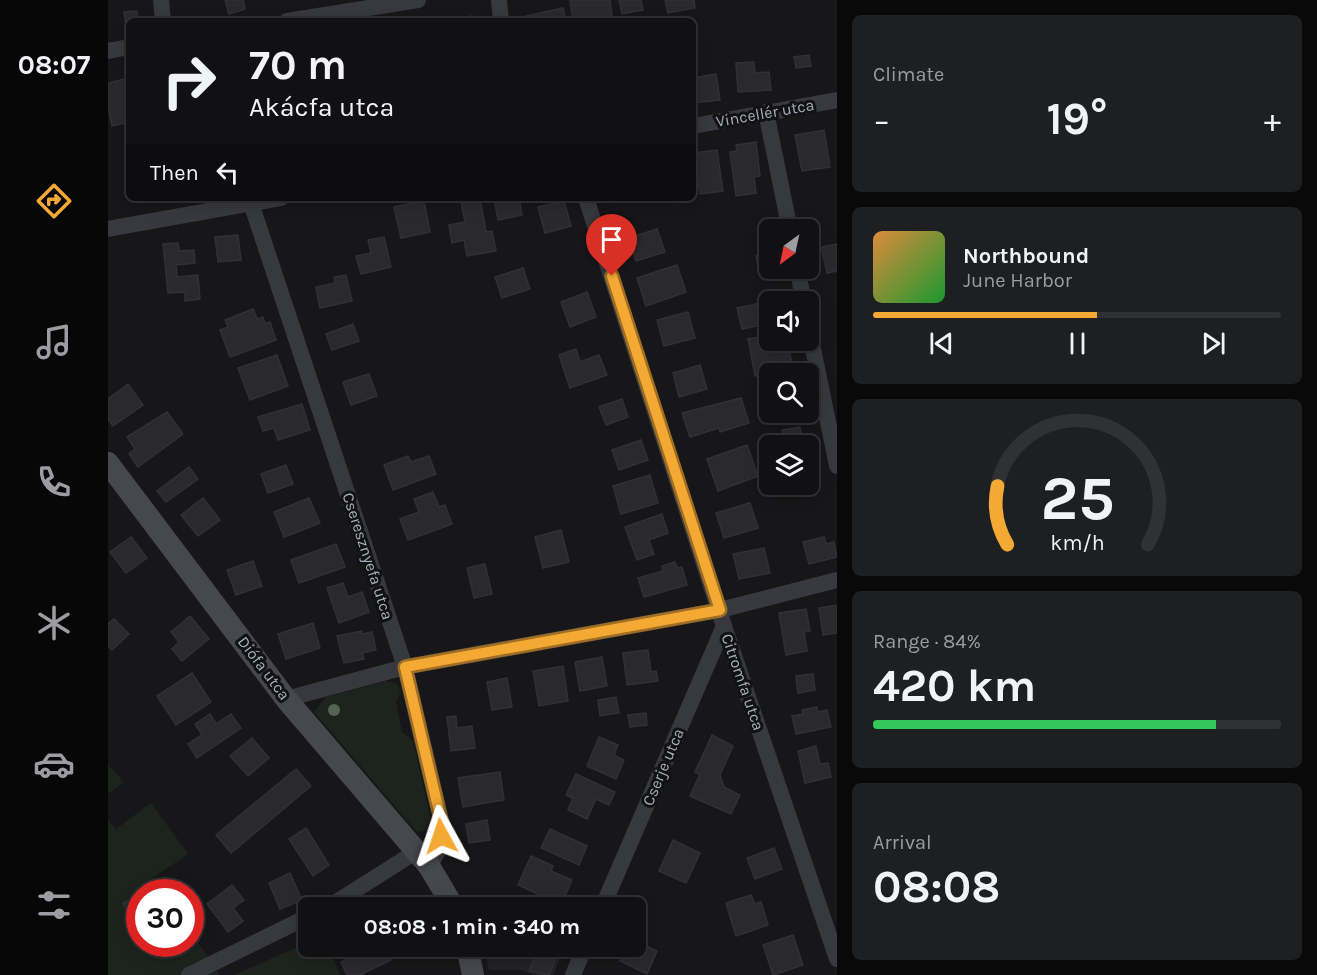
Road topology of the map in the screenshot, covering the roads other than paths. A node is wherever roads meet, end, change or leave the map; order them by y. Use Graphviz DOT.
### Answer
graph roads {
  1 [pos="161,0"];
  2 [pos="418,0"];
  3 [pos="500,0"];
  4 [pos="338,6"];
  5 [pos="163,18"];
  6 [pos="297,18"];
  7 [pos="501,18"];
  8 [pos="126,48"];
  9 [pos="108,51"];
  10 [pos="837,100"];
  11 [pos="766,112"];
  12 [pos="696,125"];
  13 [pos="263,201"];
  14 [pos="587,201"];
  15 [pos="251,203"];
  16 [pos="788,219"];
  17 [pos="108,229"];
  18 [pos="814,351"];
  19 [pos="108,464"];
  20 [pos="837,466"];
  21 [pos="837,580"];
  22 [pos="722,618"];
  23 [pos="405,667"];
  24 [pos="286,699"];
  25 [pos="423,858"];
  26 [pos="348,897"];
  27 [pos="447,897"];
  28 [pos="607,897"];
  29 [pos="298,921"];
  30 [pos="469,957"];
  31 [pos="580,957"];
  32 [pos="837,959"];
  33 [pos="189,975"];
  34 [pos="472,975"];
  35 [pos="573,975"];
  1 -- 5 [label="street"];
  2 -- 4 [label="street"];
  3 -- 7 [label="street"];
  4 -- 6 [label="street"];
  8 -- 9 [label="street"];
  10 -- 11 [label="street, Vincellér utca"];
  11 -- 12 [label="street, Vincellér utca"];
  11 -- 16 [label="street"];
  13 -- 15 [label="street"];
  14 -- 22 [label="street, Citromfa utca"];
  15 -- 17 [label="street"];
  15 -- 23 [label="street, Cseresznyefa utca"];
  18 -- 20 [label="street"];
  19 -- 24 [label="street, Diófa utca"];
  21 -- 22 [label="street"];
  22 -- 23 [label="street"];
  22 -- 28 [label="street, Cserje utca"];
  22 -- 32 [label="street, Citromfa utca"];
  23 -- 24 [label="street"];
  23 -- 25 [label="street, Cseresznyefa utca"];
  24 -- 25 [label="street, Diófa utca"];
  25 -- 26 [label="street"];
  25 -- 27 [label="street"];
  29 -- 33 [label="street"];
  30 -- 34 [label="street"];
  31 -- 35 [label="street"];
}
